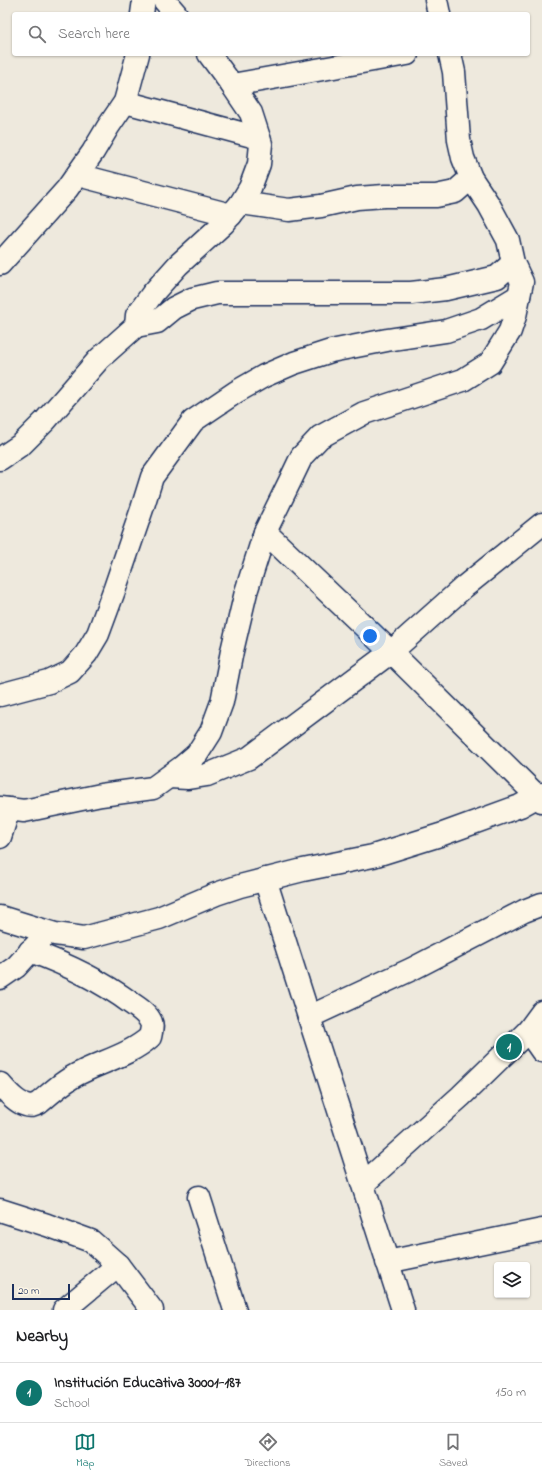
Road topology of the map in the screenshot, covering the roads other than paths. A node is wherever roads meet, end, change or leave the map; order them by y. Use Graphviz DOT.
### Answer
graph roads {
  1 [pos="144,0"];
  2 [pos="164,0"];
  3 [pos="436,0"];
  4 [pos="142,12"];
  5 [pos="174,12"];
  6 [pos="439,12"];
  7 [pos="137,56"];
  8 [pos="210,56"];
  9 [pos="396,56"];
  10 [pos="450,56"];
  11 [pos="232,85"];
  12 [pos="125,102"];
  13 [pos="259,138"];
  14 [pos="78,175"];
  15 [pos="471,178"];
  16 [pos="236,209"];
  17 [pos="513,263"];
  18 [pos="0,264"];
  19 [pos="520,296"];
  20 [pos="136,326"];
  21 [pos="0,459"];
  22 [pos="542,524"];
  23 [pos="264,532"];
  24 [pos="391,652"];
  25 [pos="0,695"];
  26 [pos="169,777"];
  27 [pos="540,797"];
  28 [pos="4,808"];
  29 [pos="0,836"];
  30 [pos="266,880"];
  31 [pos="542,904"];
  32 [pos="0,917"];
  33 [pos="48,932"];
  34 [pos="30,951"];
  35 [pos="0,978"];
  36 [pos="542,1012"];
  37 [pos="309,1017"];
  38 [pos="528,1031"];
  39 [pos="542,1051"];
  40 [pos="0,1084"];
  41 [pos="363,1184"];
  42 [pos="199,1197"];
  43 [pos="6,1217"];
  44 [pos="542,1230"];
  45 [pos="387,1262"];
  46 [pos="118,1265"];
  47 [pos="64,1310"];
  48 [pos="152,1310"];
  49 [pos="235,1310"];
  50 [pos="403,1310"];
  1 -- 4 [label="street"];
  2 -- 5 [label="street"];
  3 -- 6 [label="street"];
  7 -- 12 [label="street"];
  8 -- 11 [label="street"];
  9 -- 11 [label="street"];
  10 -- 15 [label="street"];
  11 -- 13 [label="street"];
  12 -- 13 [label="street"];
  12 -- 14 [label="street"];
  13 -- 16 [label="street"];
  14 -- 16 [label="street"];
  14 -- 18 [label="street"];
  15 -- 16 [label="street"];
  15 -- 17 [label="street"];
  16 -- 20 [label="street"];
  17 -- 19 [label="street"];
  17 -- 20 [label="street"];
  19 -- 23 [label="street"];
  19 -- 25 [label="street"];
  20 -- 21 [label="street"];
  22 -- 24 [label="street"];
  23 -- 24 [label="street"];
  23 -- 26 [label="street"];
  24 -- 26 [label="street"];
  24 -- 27 [label="street"];
  26 -- 28 [label="street"];
  27 -- 30 [label="street"];
  28 -- 29 [label="street"];
  30 -- 33 [label="street"];
  30 -- 37 [label="street"];
  31 -- 37 [label="street"];
  32 -- 33 [label="street"];
  33 -- 34 [label="street"];
  34 -- 35 [label="street"];
  34 -- 40 [label="street"];
  36 -- 38 [label="street"];
  37 -- 41 [label="street"];
  38 -- 39 [label="street"];
  38 -- 41 [label="street"];
  41 -- 45 [label="street"];
  42 -- 49 [label="street"];
  43 -- 46 [label="street"];
  44 -- 45 [label="street"];
  45 -- 50 [label="street"];
  46 -- 47 [label="street"];
  46 -- 48 [label="street"];
}
